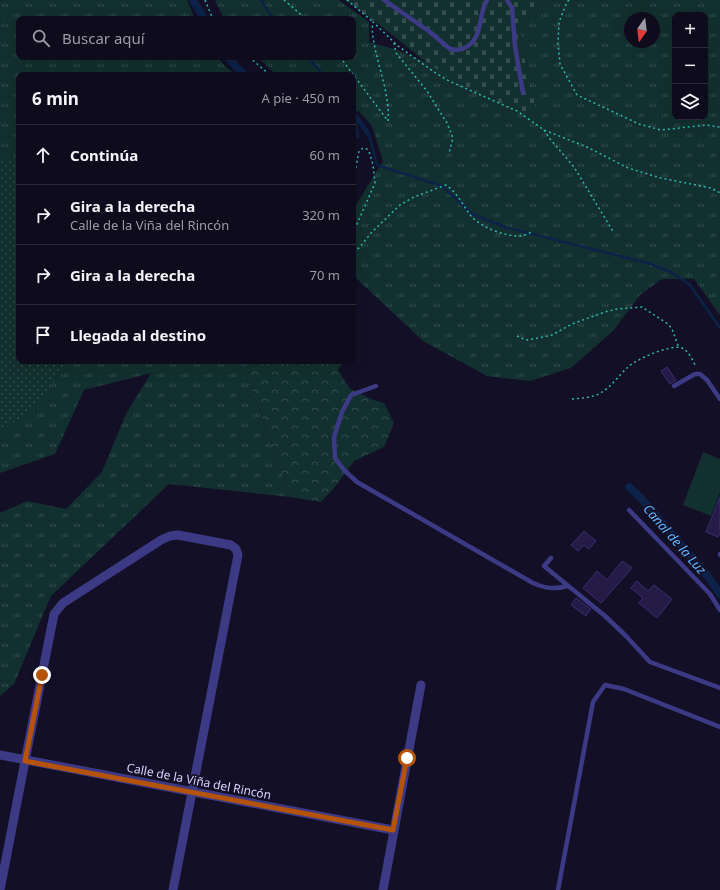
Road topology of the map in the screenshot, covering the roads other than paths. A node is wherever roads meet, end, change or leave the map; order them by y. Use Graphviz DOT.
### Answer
graph roads {
  1 [pos="384,0"];
  2 [pos="487,0"];
  3 [pos="507,0"];
  4 [pos="523,93"];
  5 [pos="376,386"];
  6 [pos="674,386"];
  7 [pos="720,398"];
  8 [pos="629,510"];
  9 [pos="551,558"];
  10 [pos="567,586"];
  11 [pos="720,610"];
  12 [pos="421,686"];
  13 [pos="720,688"];
  14 [pos="720,727"];
  15 [pos="0,756"];
  16 [pos="25,761"];
  17 [pos="192,792"];
  18 [pos="393,830"];
  19 [pos="0,890"];
  20 [pos="173,890"];
  21 [pos="383,890"];
  22 [pos="558,890"];
  1 -- 2 [label="lane"];
  3 -- 4 [label="lane"];
  5 -- 10 [label="lane"];
  6 -- 7 [label="lane"];
  8 -- 11 [label="lane"];
  9 -- 10 [label="lane"];
  10 -- 13 [label="lane"];
  12 -- 18 [label="street"];
  14 -- 22 [label="lane"];
  15 -- 16 [label="street, Calle de la Viña del Rincón"];
  16 -- 17 [label="street, Calle de la Viña del Rincón"];
  16 -- 17 [label="street"];
  16 -- 19 [label="street"];
  17 -- 18 [label="street, Calle de la Viña del Rincón"];
  17 -- 20 [label="street"];
  18 -- 21 [label="street"];
}
